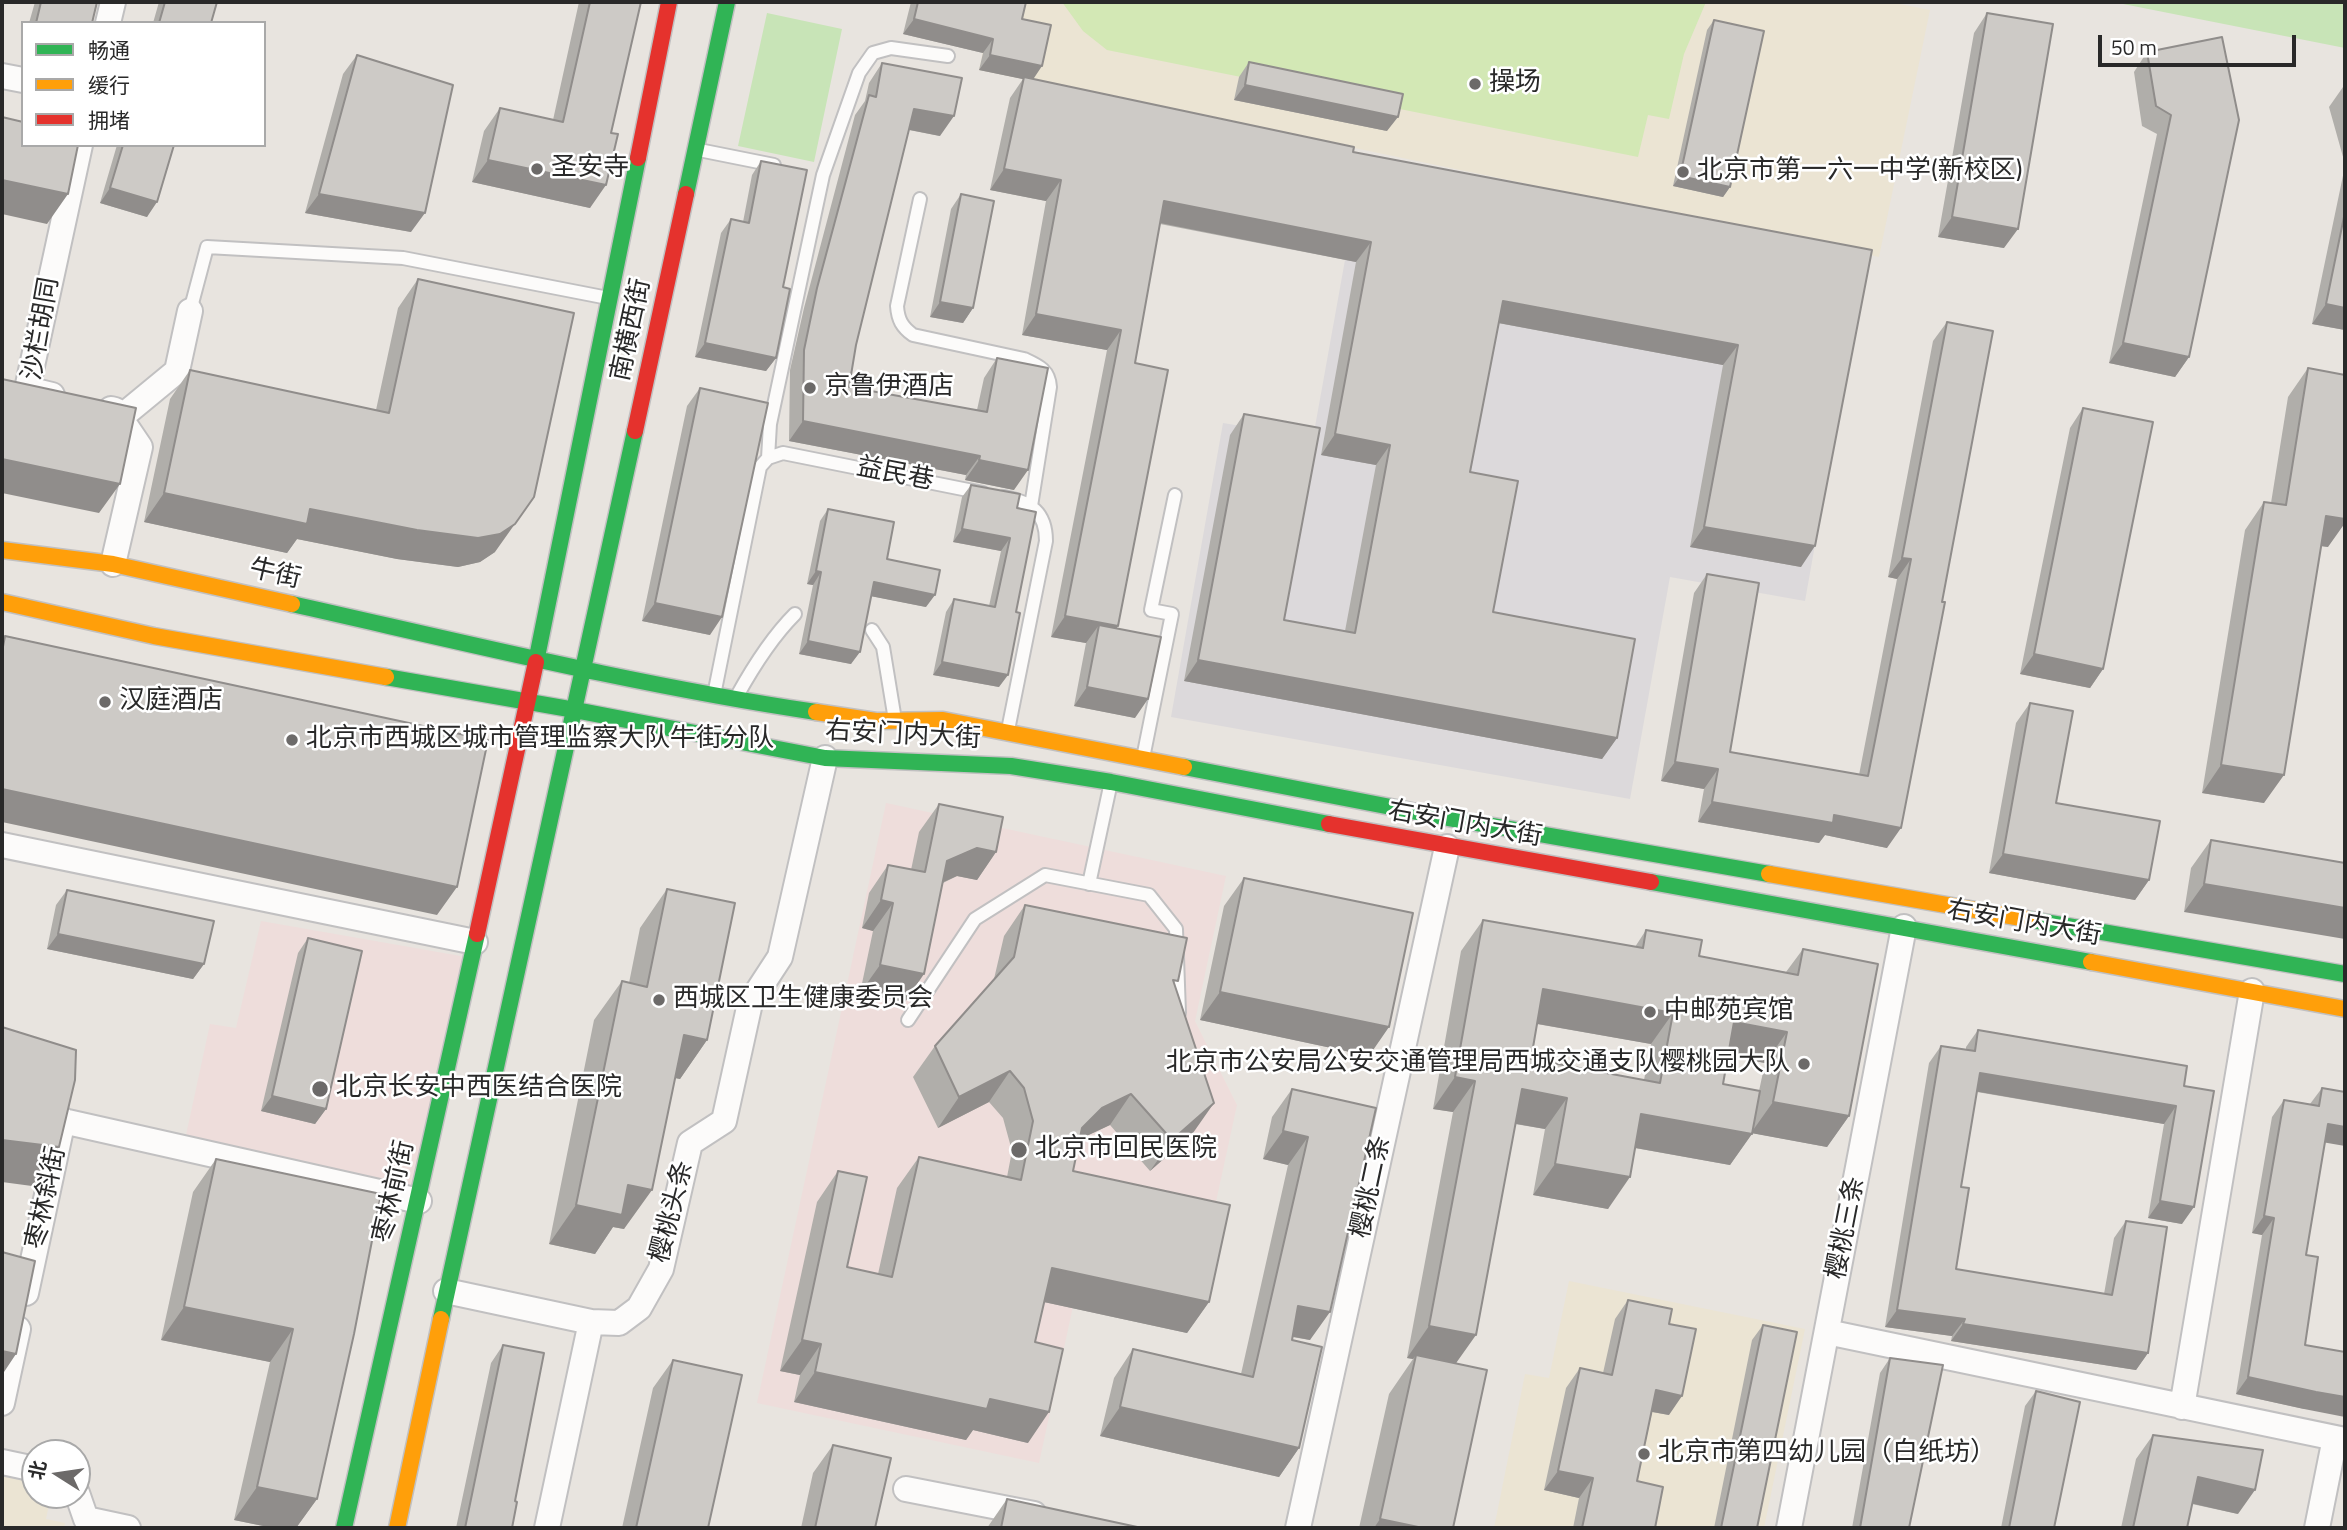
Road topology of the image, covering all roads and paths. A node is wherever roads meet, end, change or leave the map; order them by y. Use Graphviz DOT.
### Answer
graph roads {
  1 [pos="113,2"];
  2 [pos="669,2"];
  3 [pos="727,2"];
  4 [pos="108,21"];
  5 [pos="948,56"];
  6 [pos="2,76"];
  7 [pos="21,80"];
  8 [pos="80,147"];
  9 [pos="696,150"];
  10 [pos="785,167"];
  11 [pos="919,199"];
  12 [pos="608,298"];
  13 [pos="190,311"];
  14 [pos="120,418"];
  15 [pos="768,458"];
  16 [pos="1175,495"];
  17 [pos="1031,506"];
  18 [pos="2,550"];
  19 [pos="113,564"];
  20 [pos="2,602"];
  21 [pos="795,614"];
  22 [pos="872,630"];
  23 [pos="535,659"];
  24 [pos="583,668"];
  25 [pos="714,696"];
  26 [pos="735,700"];
  27 [pos="527,701"];
  28 [pos="575,709"];
  29 [pos="895,720"];
  30 [pos="1008,732"];
  31 [pos="825,758"];
  32 [pos="1143,759"];
  33 [pos="1111,782"];
  34 [pos="1453,818"];
  35 [pos="2,845"];
  36 [pos="1447,846"];
  37 [pos="1089,884"];
  38 [pos="1908,899"];
  39 [pos="1903,927"];
  40 [pos="475,942"];
  41 [pos="2345,974"];
  42 [pos="2252,991"];
  43 [pos="2345,1009"];
  44 [pos="908,1020"];
  45 [pos="1183,1025"];
  46 [pos="64,1095"];
  47 [pos="63,1121"];
  48 [pos="419,1201"];
  49 [pos="446,1291"];
  50 [pos="591,1322"];
  51 [pos="1827,1332"];
  52 [pos="2,1403"];
  53 [pos="2182,1407"];
  54 [pos="2340,1439"];
  55 [pos="2,1462"];
  56 [pos="21,1466"];
  57 [pos="906,1489"];
  58 [pos="83,1509"];
  59 [pos="1052,1518"];
  60 [pos="113,1527"];
  61 [pos="344,1528"];
  62 [pos="397,1528"];
  63 [pos="547,1528"];
  64 [pos="1298,1528"];
  65 [pos="1789,1528"];
  66 [pos="2317,1528"];
  1 -- 4 [label="street"];
  2 -- 12 [label="main road, 南横西街"];
  3 -- 9 [label="main road, 南横西街"];
  5 -- 15 [label="lane"];
  6 -- 7 [label="street"];
  8 -- 14 [label="street, 沙栏胡同"];
  9 -- 10 [label="lane"];
  9 -- 24 [label="main road, 南横西街"];
  11 -- 17 [label="lane"];
  12 -- 13 [label="lane"];
  12 -- 23 [label="main road, 南横西街"];
  13 -- 14 [label="street"];
  14 -- 19 [label="street"];
  15 -- 17 [label="lane, 益民巷"];
  15 -- 25 [label="lane"];
  16 -- 32 [label="lane"];
  17 -- 30 [label="lane"];
  18 -- 19 [label="main road, 牛街"];
  19 -- 23 [label="main road, 牛街"];
  20 -- 27 [label="main road"];
  21 -- 26 [label="lane"];
  22 -- 29 [label="lane"];
  23 -- 24 [label="main road, 牛街"];
  23 -- 27 [label="main road, 南横西街"];
  24 -- 25 [label="main road, 右安门内大街"];
  24 -- 28 [label="main road, 南横西街"];
  25 -- 26 [label="main road, 右安门内大街"];
  26 -- 29 [label="main road, 右安门内大街"];
  27 -- 28 [label="main road, 右安门内大街"];
  27 -- 40 [label="main road, 枣林前街"];
  28 -- 31 [label="main road, 右安门内大街"];
  28 -- 49 [label="main road"];
  29 -- 30 [label="main road, 右安门内大街"];
  30 -- 32 [label="main road, 右安门内大街"];
  31 -- 33 [label="main road, 右安门内大街"];
  31 -- 50 [label="street, 樱桃头条"];
  32 -- 34 [label="main road, 右安门内大街"];
  33 -- 36 [label="main road, 右安门内大街"];
  33 -- 37 [label="lane"];
  34 -- 36 [label="main road"];
  34 -- 38 [label="main road, 右安门内大街"];
  35 -- 40 [label="street"];
  36 -- 39 [label="main road, 右安门内大街"];
  36 -- 64 [label="street, 樱桃二条"];
  37 -- 44 [label="lane"];
  37 -- 45 [label="lane"];
  38 -- 39 [label="main road"];
  38 -- 41 [label="main road, 右安门内大街"];
  39 -- 42 [label="main road, 右安门内大街"];
  39 -- 51 [label="street, 樱桃三条"];
  40 -- 48 [label="main road, 枣林前街"];
  42 -- 43 [label="main road, 右安门内大街"];
  42 -- 53 [label="street"];
  46 -- 47 [label="street, 枣林斜街"];
  47 -- 48 [label="street"];
  47 -- 52 [label="street, 枣林斜街"];
  48 -- 61 [label="main road, 枣林前街"];
  49 -- 50 [label="street, 樱桃头条"];
  49 -- 62 [label="main road"];
  50 -- 63 [label="street"];
  51 -- 53 [label="street"];
  51 -- 65 [label="street, 樱桃三条"];
  53 -- 54 [label="street"];
  54 -- 66 [label="street"];
  55 -- 56 [label="street"];
  57 -- 59 [label="street"];
  58 -- 60 [label="street"];
}
